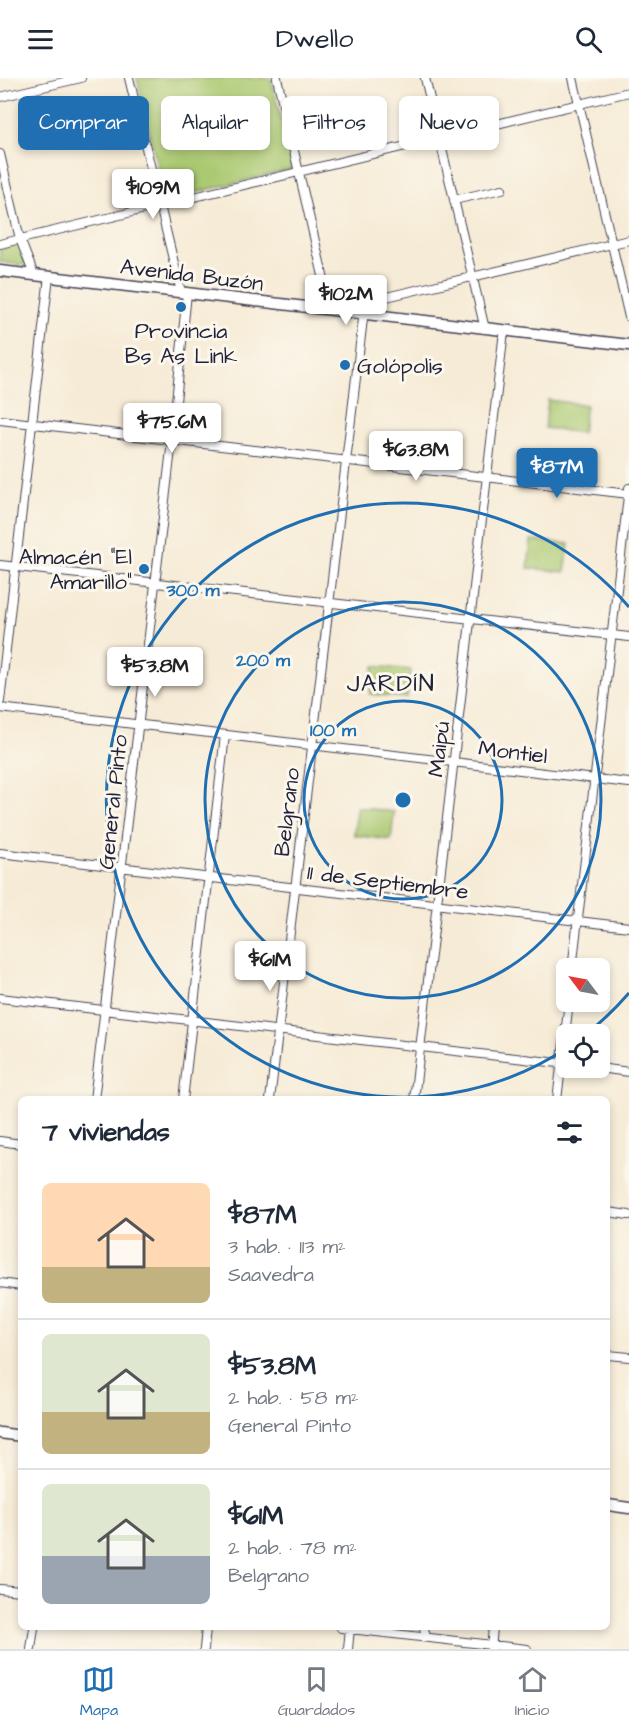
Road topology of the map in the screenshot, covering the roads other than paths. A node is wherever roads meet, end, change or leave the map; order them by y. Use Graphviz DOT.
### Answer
graph roads {
  1 [pos="81,78"];
  2 [pos="129,78"];
  3 [pos="278,78"];
  4 [pos="425,78"];
  5 [pos="573,78"];
  6 [pos="629,92"];
  7 [pos="429,96"];
  8 [pos="0,97"];
  9 [pos="579,104"];
  10 [pos="499,123"];
  11 [pos="399,148"];
  12 [pos="442,150"];
  13 [pos="0,154"];
  14 [pos="299,172"];
  15 [pos="502,189"];
  16 [pos="454,200"];
  17 [pos="160,205"];
  18 [pos="20,239"];
  19 [pos="629,240"];
  20 [pos="0,244"];
  21 [pos="613,244"];
  22 [pos="0,271"];
  23 [pos="34,275"];
  24 [pos="49,276"];
  25 [pos="472,277"];
  26 [pos="184,292"];
  27 [pos="331,310"];
  28 [pos="364,314"];
  29 [pos="629,317"];
  30 [pos="485,329"];
  31 [pos="504,331"];
  32 [pos="629,345"];
  33 [pos="0,420"];
  34 [pos="32,424"];
  35 [pos="172,441"];
  36 [pos="346,461"];
  37 [pos="488,478"];
  38 [pos="629,492"];
  39 [pos="0,565"];
  40 [pos="15,566"];
  41 [pos="156,582"];
  42 [pos="329,603"];
  43 [pos="471,619"];
  44 [pos="612,635"];
  45 [pos="629,637"];
  46 [pos="0,701"];
  47 [pos="0,708"];
  48 [pos="139,725"];
  49 [pos="225,735"];
  50 [pos="313,745"];
  51 [pos="455,762"];
  52 [pos="595,779"];
  53 [pos="629,783"];
  54 [pos="0,853"];
  55 [pos="123,868"];
  56 [pos="208,878"];
  57 [pos="296,888"];
  58 [pos="438,905"];
  59 [pos="578,921"];
  60 [pos="629,927"];
  61 [pos="573,958"];
  62 [pos="0,998"];
  63 [pos="105,1010"];
  64 [pos="192,1020"];
  65 [pos="279,1030"];
  66 [pos="422,1047"];
  67 [pos="556,1063"];
  68 [pos="610,1069"];
  69 [pos="629,1072"];
  70 [pos="561,1078"];
  71 [pos="94,1096"];
  72 [pos="183,1096"];
  73 [pos="271,1096"];
  74 [pos="415,1096"];
  75 [pos="558,1096"];
  76 [pos="0,1141"];
  77 [pos="18,1144"];
  78 [pos="610,1212"];
  79 [pos="629,1215"];
  80 [pos="0,1284"];
  81 [pos="18,1286"];
  82 [pos="610,1355"];
  83 [pos="629,1357"];
  84 [pos="0,1433"];
  85 [pos="18,1436"];
  86 [pos="610,1506"];
  87 [pos="629,1508"];
  88 [pos="0,1589"];
  89 [pos="18,1591"];
  90 [pos="34,1630"];
  91 [pos="206,1630"];
  92 [pos="350,1630"];
  93 [pos="367,1630"];
  94 [pos="424,1630"];
  95 [pos="493,1630"];
  96 [pos="426,1637"];
  97 [pos="491,1647"];
  98 [pos="31,1649"];
  99 [pos="204,1649"];
  100 [pos="348,1649"];
  101 [pos="526,1649"];
  1 -- 8 [label="street"];
  2 -- 17 [label="street, General Pinto"];
  3 -- 14 [label="street"];
  4 -- 7 [label="street"];
  5 -- 9 [label="street"];
  6 -- 9 [label="street"];
  9 -- 10 [label="street"];
  9 -- 21 [label="street"];
  11 -- 14 [label="street"];
  12 -- 16 [label="street"];
  13 -- 18 [label="street"];
  14 -- 17 [label="street"];
  14 -- 27 [label="street"];
  15 -- 16 [label="street"];
  16 -- 25 [label="street"];
  17 -- 18 [label="street"];
  17 -- 26 [label="street, General Pinto"];
  18 -- 20 [label="street"];
  18 -- 23 [label="street"];
  19 -- 21 [label="street"];
  21 -- 25 [label="street"];
  21 -- 29 [label="street"];
  22 -- 23 [label="main road, Avenida Buzón"];
  23 -- 24 [label="main road, Avenida Buzón"];
  24 -- 26 [label="main road, Avenida Buzón"];
  24 -- 34 [label="street"];
  25 -- 28 [label="street"];
  25 -- 30 [label="street"];
  26 -- 27 [label="main road, Avenida Buzón"];
  26 -- 35 [label="street, General Pinto"];
  27 -- 28 [label="main road, Avenida Buzón"];
  28 -- 30 [label="main road, Avenida Buzón"];
  28 -- 36 [label="street, Belgrano"];
  30 -- 31 [label="main road, Avenida Buzón"];
  31 -- 32 [label="main road, Avenida Buzón"];
  31 -- 37 [label="street, Maipú"];
  33 -- 34 [label="street"];
  34 -- 35 [label="street"];
  34 -- 40 [label="street"];
  35 -- 36 [label="street"];
  35 -- 41 [label="street, General Pinto"];
  36 -- 37 [label="street"];
  36 -- 42 [label="street, Belgrano"];
  37 -- 38 [label="street"];
  37 -- 43 [label="street, Maipú"];
  38 -- 44 [label="street"];
  39 -- 40 [label="street"];
  40 -- 41 [label="street"];
  40 -- 46 [label="street"];
  41 -- 42 [label="street"];
  41 -- 48 [label="street, General Pinto"];
  42 -- 43 [label="street"];
  42 -- 50 [label="street, Belgrano"];
  43 -- 44 [label="street"];
  43 -- 51 [label="street, Maipú"];
  44 -- 45 [label="street"];
  44 -- 52 [label="street"];
  47 -- 48 [label="street, Montiel"];
  48 -- 49 [label="street, Montiel"];
  48 -- 55 [label="street, General Pinto"];
  49 -- 50 [label="street, Montiel"];
  49 -- 56 [label="street"];
  50 -- 51 [label="street, Montiel"];
  50 -- 57 [label="street, Belgrano"];
  51 -- 52 [label="street, Montiel"];
  51 -- 58 [label="street, Maipú"];
  52 -- 53 [label="street, Montiel"];
  52 -- 59 [label="street"];
  54 -- 55 [label="street, 11 de Septiembre"];
  55 -- 56 [label="street, 11 de Septiembre"];
  55 -- 63 [label="street, General Pinto"];
  56 -- 57 [label="street, 11 de Septiembre"];
  56 -- 64 [label="street"];
  57 -- 58 [label="street, 11 de Septiembre"];
  57 -- 65 [label="street, Belgrano"];
  58 -- 59 [label="street, 11 de Septiembre"];
  58 -- 66 [label="street, Maipú"];
  59 -- 60 [label="street, 11 de Septiembre"];
  59 -- 61 [label="street"];
  62 -- 63 [label="street"];
  63 -- 64 [label="street"];
  63 -- 71 [label="street, General Pinto"];
  64 -- 65 [label="street"];
  64 -- 72 [label="street"];
  65 -- 66 [label="street"];
  65 -- 73 [label="street, Belgrano"];
  66 -- 67 [label="street"];
  66 -- 74 [label="street, Maipú"];
  68 -- 69 [label="street"];
  70 -- 75 [label="street"];
  76 -- 77 [label="street"];
  78 -- 79 [label="street"];
  80 -- 81 [label="street"];
  82 -- 83 [label="street"];
  84 -- 85 [label="main road"];
  86 -- 87 [label="main road"];
  88 -- 89 [label="street"];
  90 -- 98 [label="street"];
  91 -- 99 [label="street"];
  92 -- 100 [label="street"];
  93 -- 96 [label="street"];
  94 -- 96 [label="street"];
  95 -- 97 [label="street"];
  96 -- 97 [label="street"];
  97 -- 101 [label="street"];
}
